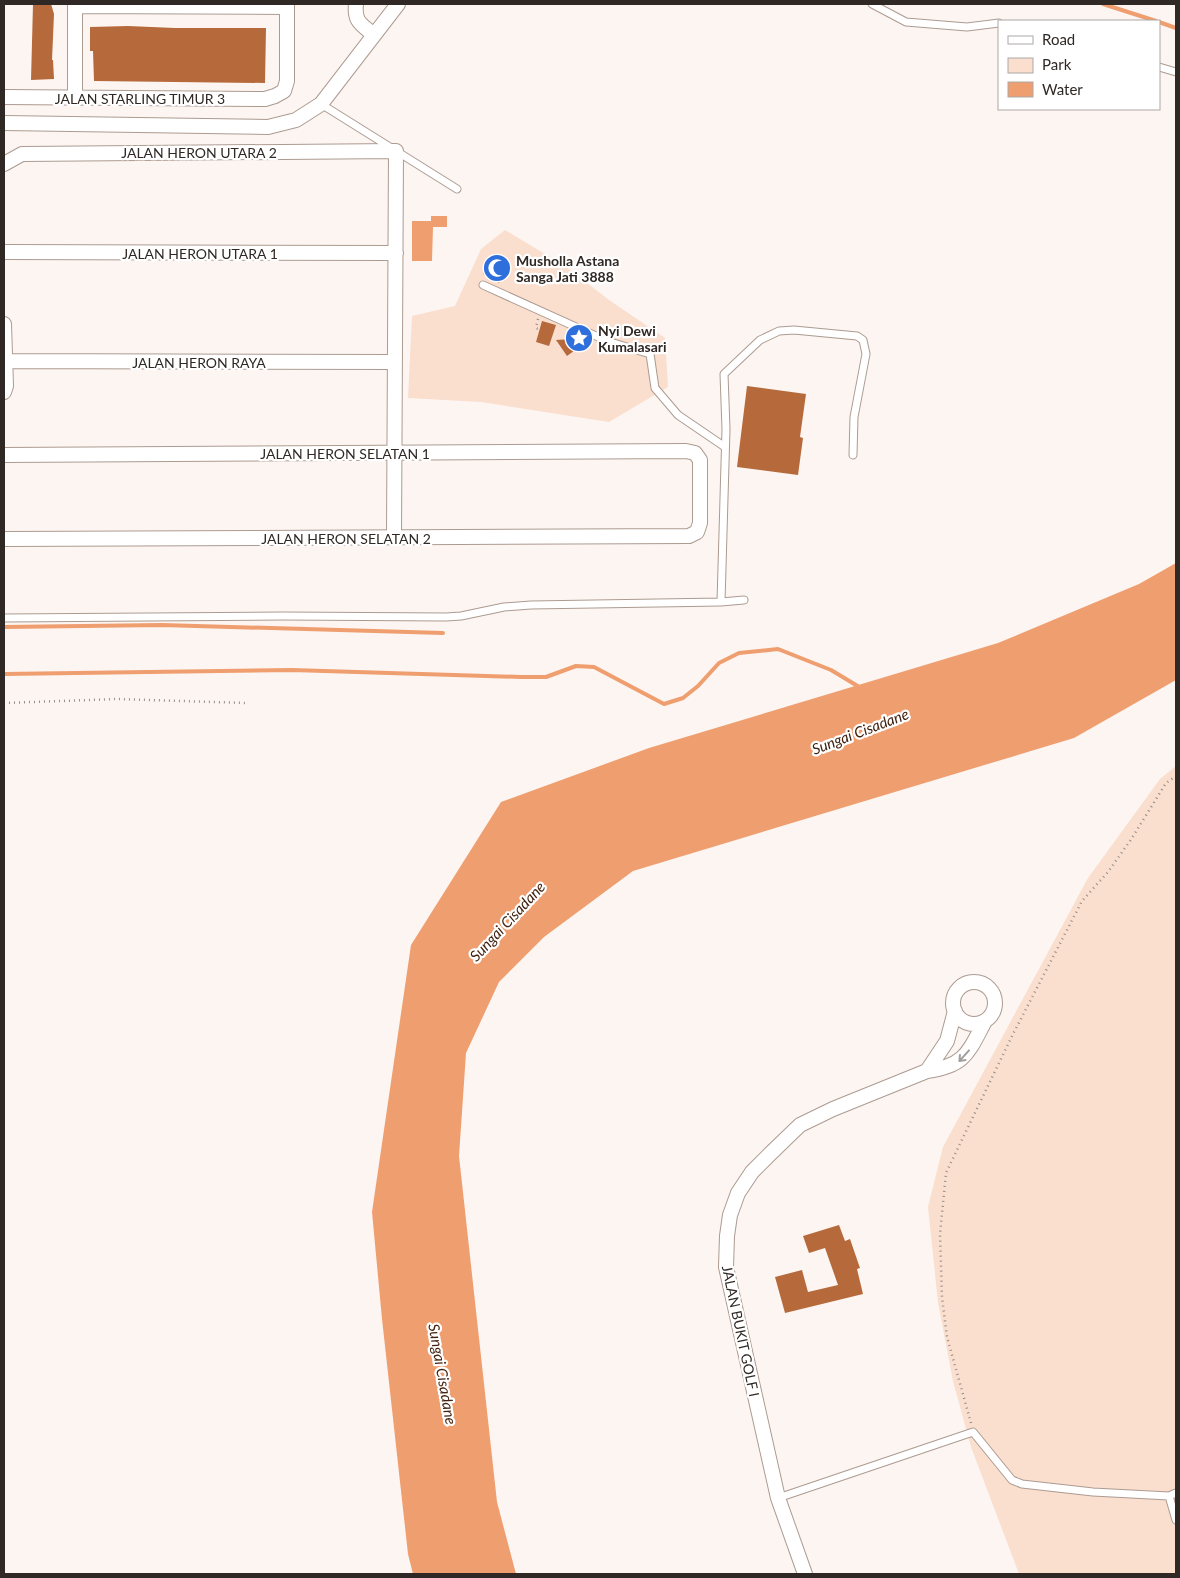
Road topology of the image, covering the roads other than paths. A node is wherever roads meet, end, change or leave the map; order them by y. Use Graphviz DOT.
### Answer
graph roads {
  1 [pos="356,4"];
  2 [pos="398,4"];
  3 [pos="872,4"];
  4 [pos="75,5"];
  5 [pos="287,5"];
  6 [pos="998,23"];
  7 [pos="374,35"];
  8 [pos="1160,67"];
  9 [pos="1176,72"];
  10 [pos="4,97"];
  11 [pos="75,97"];
  12 [pos="321,104"];
  13 [pos="4,123"];
  14 [pos="396,151"];
  15 [pos="4,164"];
  16 [pos="457,188"];
  17 [pos="4,252"];
  18 [pos="396,253"];
  19 [pos="483,285"];
  20 [pos="4,324"];
  21 [pos="4,361"];
  22 [pos="395,362"];
  23 [pos="4,392"];
  24 [pos="725,447"];
  25 [pos="394,452"];
  26 [pos="4,455"];
  27 [pos="853,455"];
  28 [pos="689,536"];
  29 [pos="394,537"];
  30 [pos="4,539"];
  31 [pos="744,600"];
  32 [pos="721,602"];
  33 [pos="4,618"];
  34 [pos="955,1012"];
  35 [pos="985,1021"];
  36 [pos="927,1071"];
  37 [pos="1176,1493"];
  38 [pos="1168,1496"];
  39 [pos="778,1498"];
  40 [pos="1176,1520"];
  41 [pos="805,1574"];
  1 -- 7 [label="street"];
  2 -- 7 [label="street"];
  3 -- 6 [label="lane"];
  4 -- 5 [label="street"];
  4 -- 11 [label="street"];
  5 -- 11 [label="street, JALAN STARLING TIMUR 3"];
  7 -- 12 [label="street"];
  8 -- 9 [label="lane"];
  10 -- 11 [label="street, JALAN STARLING TIMUR 3"];
  12 -- 13 [label="street"];
  12 -- 14 [label="lane"];
  14 -- 15 [label="street, JALAN HERON UTARA 2"];
  14 -- 16 [label="lane"];
  14 -- 18 [label="street"];
  17 -- 18 [label="street, JALAN HERON UTARA 1"];
  18 -- 22 [label="street"];
  19 -- 24 [label="lane"];
  20 -- 21 [label="street"];
  21 -- 22 [label="street, JALAN HERON RAYA"];
  21 -- 23 [label="street"];
  22 -- 25 [label="street"];
  24 -- 27 [label="lane"];
  24 -- 32 [label="lane"];
  25 -- 26 [label="street, JALAN HERON SELATAN 1"];
  25 -- 28 [label="street, JALAN HERON SELATAN 1"];
  25 -- 29 [label="street"];
  28 -- 29 [label="street, JALAN HERON SELATAN 2"];
  29 -- 30 [label="street, JALAN HERON SELATAN 2"];
  31 -- 32 [label="lane"];
  32 -- 33 [label="lane"];
  34 -- 35 [label="street"];
  34 -- 35 [label="street, JALAN BUKIT GOLF I"];
  34 -- 36 [label="street, JALAN BUKIT GOLF I"];
  35 -- 36 [label="street, JALAN BUKIT GOLF I, one-way"];
  36 -- 39 [label="street, JALAN BUKIT GOLF I"];
  37 -- 38 [label="lane"];
  38 -- 39 [label="lane"];
  38 -- 40 [label="lane"];
  39 -- 41 [label="street, JALAN BUKIT GOLF I"];
}
